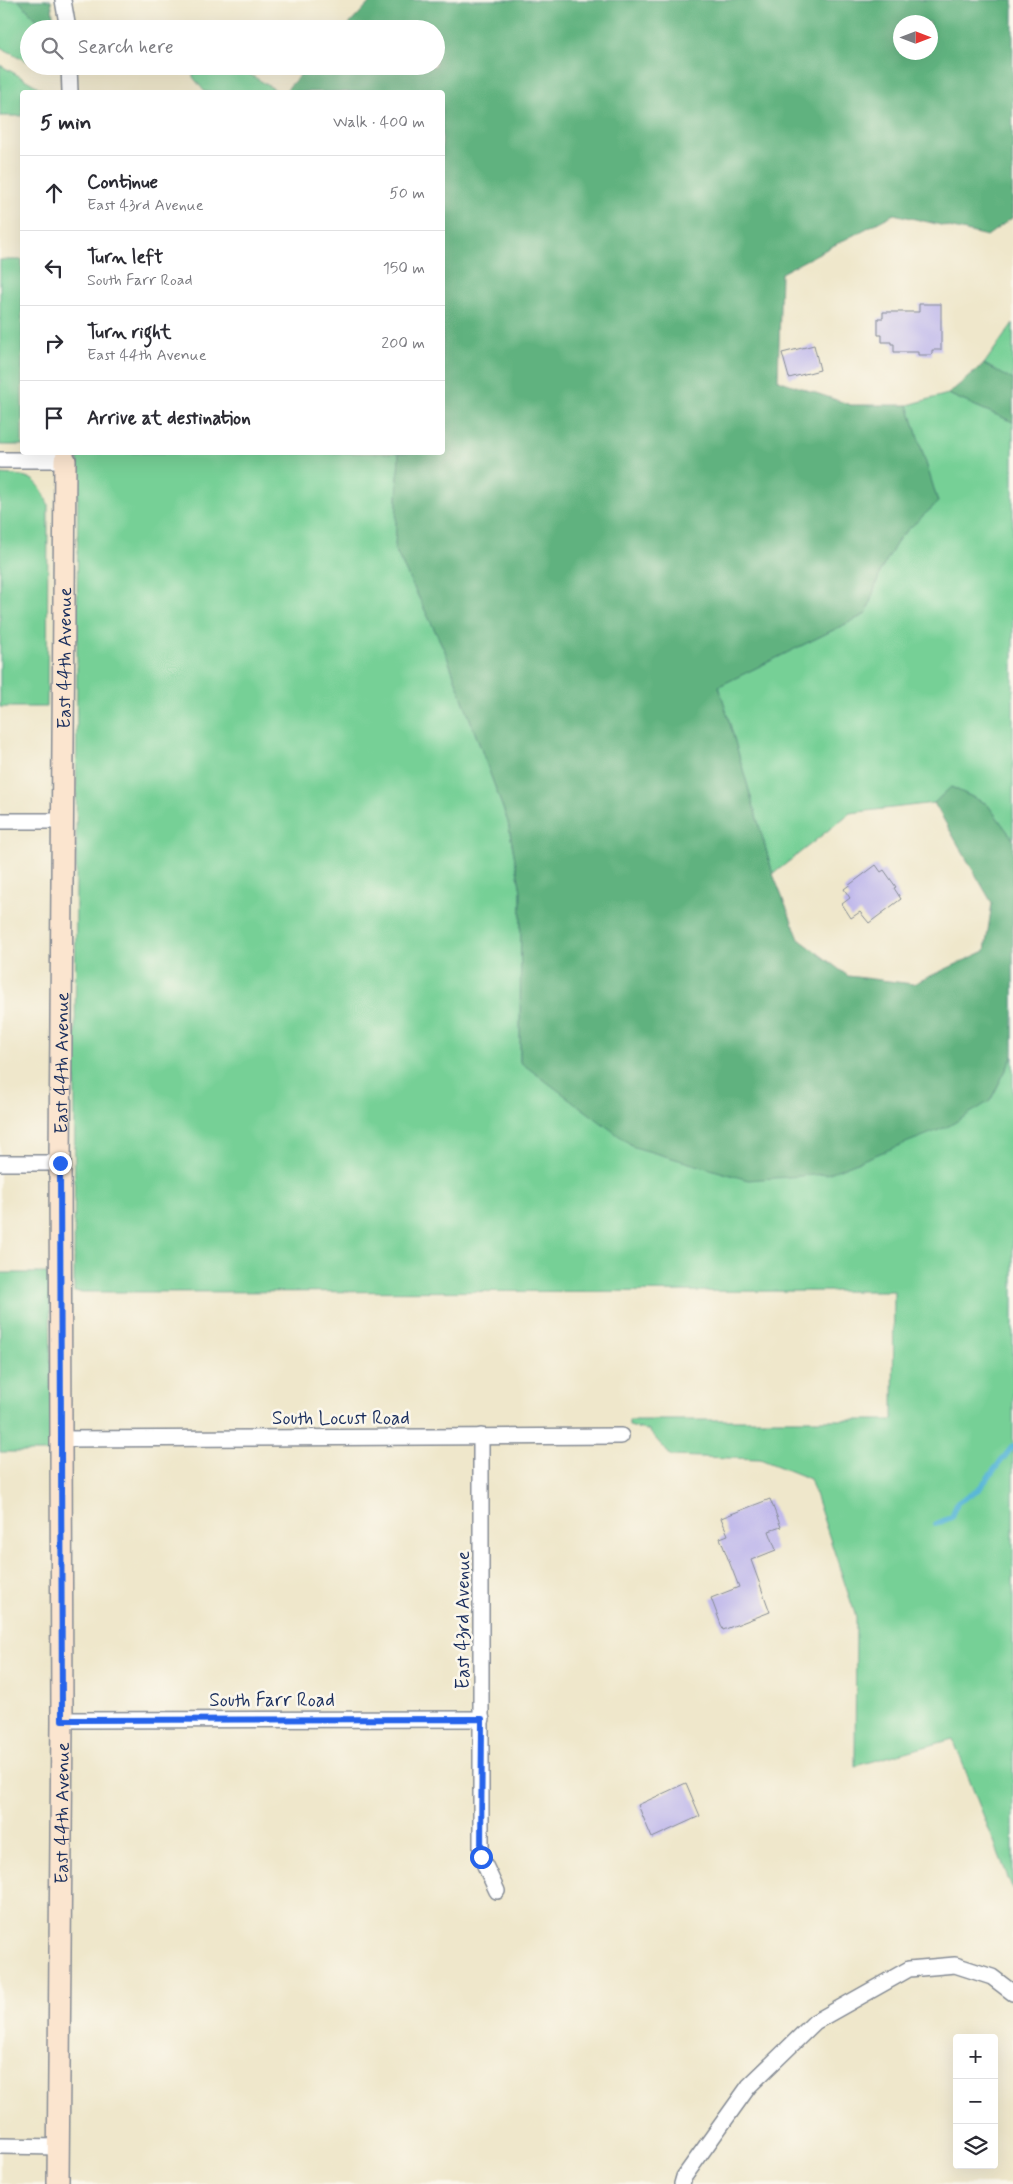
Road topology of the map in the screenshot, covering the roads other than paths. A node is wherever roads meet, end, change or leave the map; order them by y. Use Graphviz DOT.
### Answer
graph roads {
  1 [pos="63,0"];
  2 [pos="66,20"];
  3 [pos="69,75"];
  4 [pos="70,90"];
  5 [pos="65,456"];
  6 [pos="0,460"];
  7 [pos="0,821"];
  8 [pos="61,821"];
  9 [pos="0,1163"];
  10 [pos="60,1163"];
  11 [pos="481,1436"];
  12 [pos="622,1436"];
  13 [pos="61,1439"];
  14 [pos="482,1719"];
  15 [pos="62,1720"];
  16 [pos="497,1891"];
  17 [pos="1013,1993"];
  18 [pos="0,2146"];
  19 [pos="59,2147"];
  20 [pos="58,2184"];
  21 [pos="682,2184"];
  1 -- 2 [label="street"];
  3 -- 4 [label="street"];
  5 -- 6 [label="street"];
  5 -- 8 [label="street, East 44th Avenue"];
  7 -- 8 [label="street"];
  8 -- 10 [label="street, East 44th Avenue"];
  9 -- 10 [label="street"];
  10 -- 13 [label="street, East 44th Avenue"];
  11 -- 12 [label="street, South Locust Road"];
  11 -- 13 [label="street, South Locust Road"];
  11 -- 14 [label="street, East 43rd Avenue"];
  13 -- 15 [label="street, East 44th Avenue"];
  14 -- 15 [label="street, South Farr Road"];
  14 -- 16 [label="street, East 43rd Avenue"];
  15 -- 19 [label="street, East 44th Avenue"];
  17 -- 21 [label="street"];
  18 -- 19 [label="street"];
  19 -- 20 [label="street, East 44th Avenue"];
}
